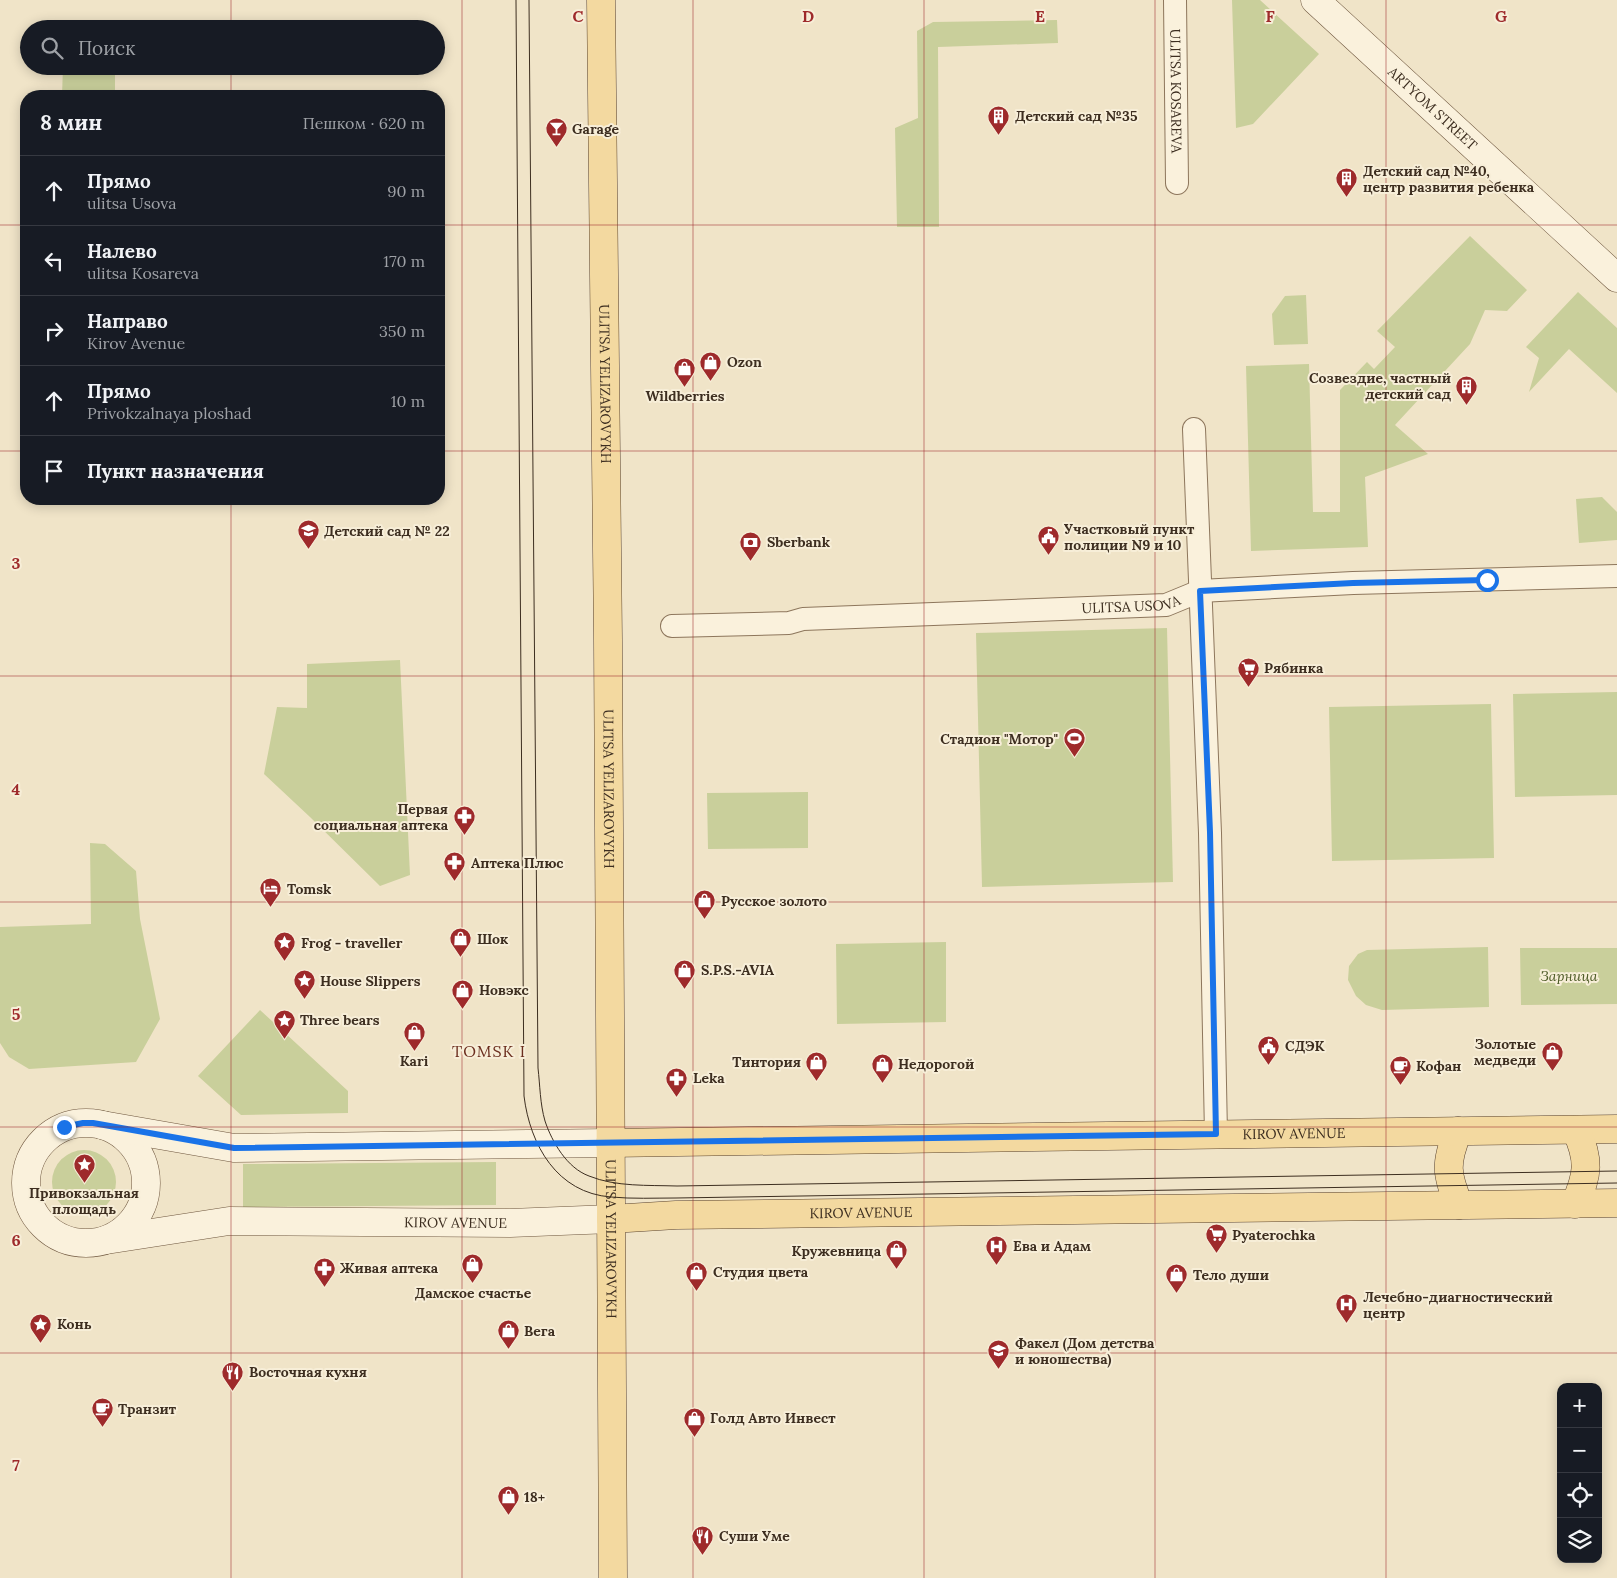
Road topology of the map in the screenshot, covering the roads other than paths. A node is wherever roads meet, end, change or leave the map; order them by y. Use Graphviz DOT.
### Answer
graph roads {
  1 [pos="601,0"];
  2 [pos="1175,0"];
  3 [pos="1315,0"];
  4 [pos="1177,183"];
  5 [pos="1617,278"];
  6 [pos="1194,428"];
  7 [pos="1617,576"];
  8 [pos="1200,591"];
  9 [pos="672,626"];
  10 [pos="102,1125"];
  11 [pos="1617,1129"];
  12 [pos="1576,1130"];
  13 [pos="1458,1131"];
  14 [pos="1216,1134"];
  15 [pos="610,1143"];
  16 [pos="1617,1203"];
  17 [pos="1575,1204"];
  18 [pos="1459,1205"];
  19 [pos="610,1219"];
  20 [pos="106,1240"];
  21 [pos="613,1578"];
  1 -- 15 [label="main road, ULITSA YELIZAROVYKH"];
  2 -- 4 [label="street, ULITSA KOSAREVA"];
  3 -- 5 [label="main road, ARTYOM STREET"];
  6 -- 8 [label="street"];
  7 -- 8 [label="street, ULITSA USOVA"];
  8 -- 9 [label="street, ULITSA USOVA"];
  8 -- 14 [label="street"];
  10 -- 15 [label="main road, KIROV AVENUE"];
  10 -- 20 [label="main road"];
  10 -- 20 [label="main road"];
  11 -- 12 [label="main road, KIROV AVENUE"];
  12 -- 13 [label="main road, KIROV AVENUE"];
  12 -- 17 [label="main road"];
  13 -- 14 [label="main road, KIROV AVENUE"];
  13 -- 18 [label="main road"];
  14 -- 15 [label="main road, KIROV AVENUE"];
  15 -- 19 [label="main road, ULITSA YELIZAROVYKH"];
  16 -- 17 [label="main road, KIROV AVENUE"];
  17 -- 18 [label="main road, KIROV AVENUE"];
  18 -- 19 [label="main road, KIROV AVENUE"];
  19 -- 20 [label="main road, KIROV AVENUE"];
  19 -- 21 [label="main road, ULITSA YELIZAROVYKH"];
}
